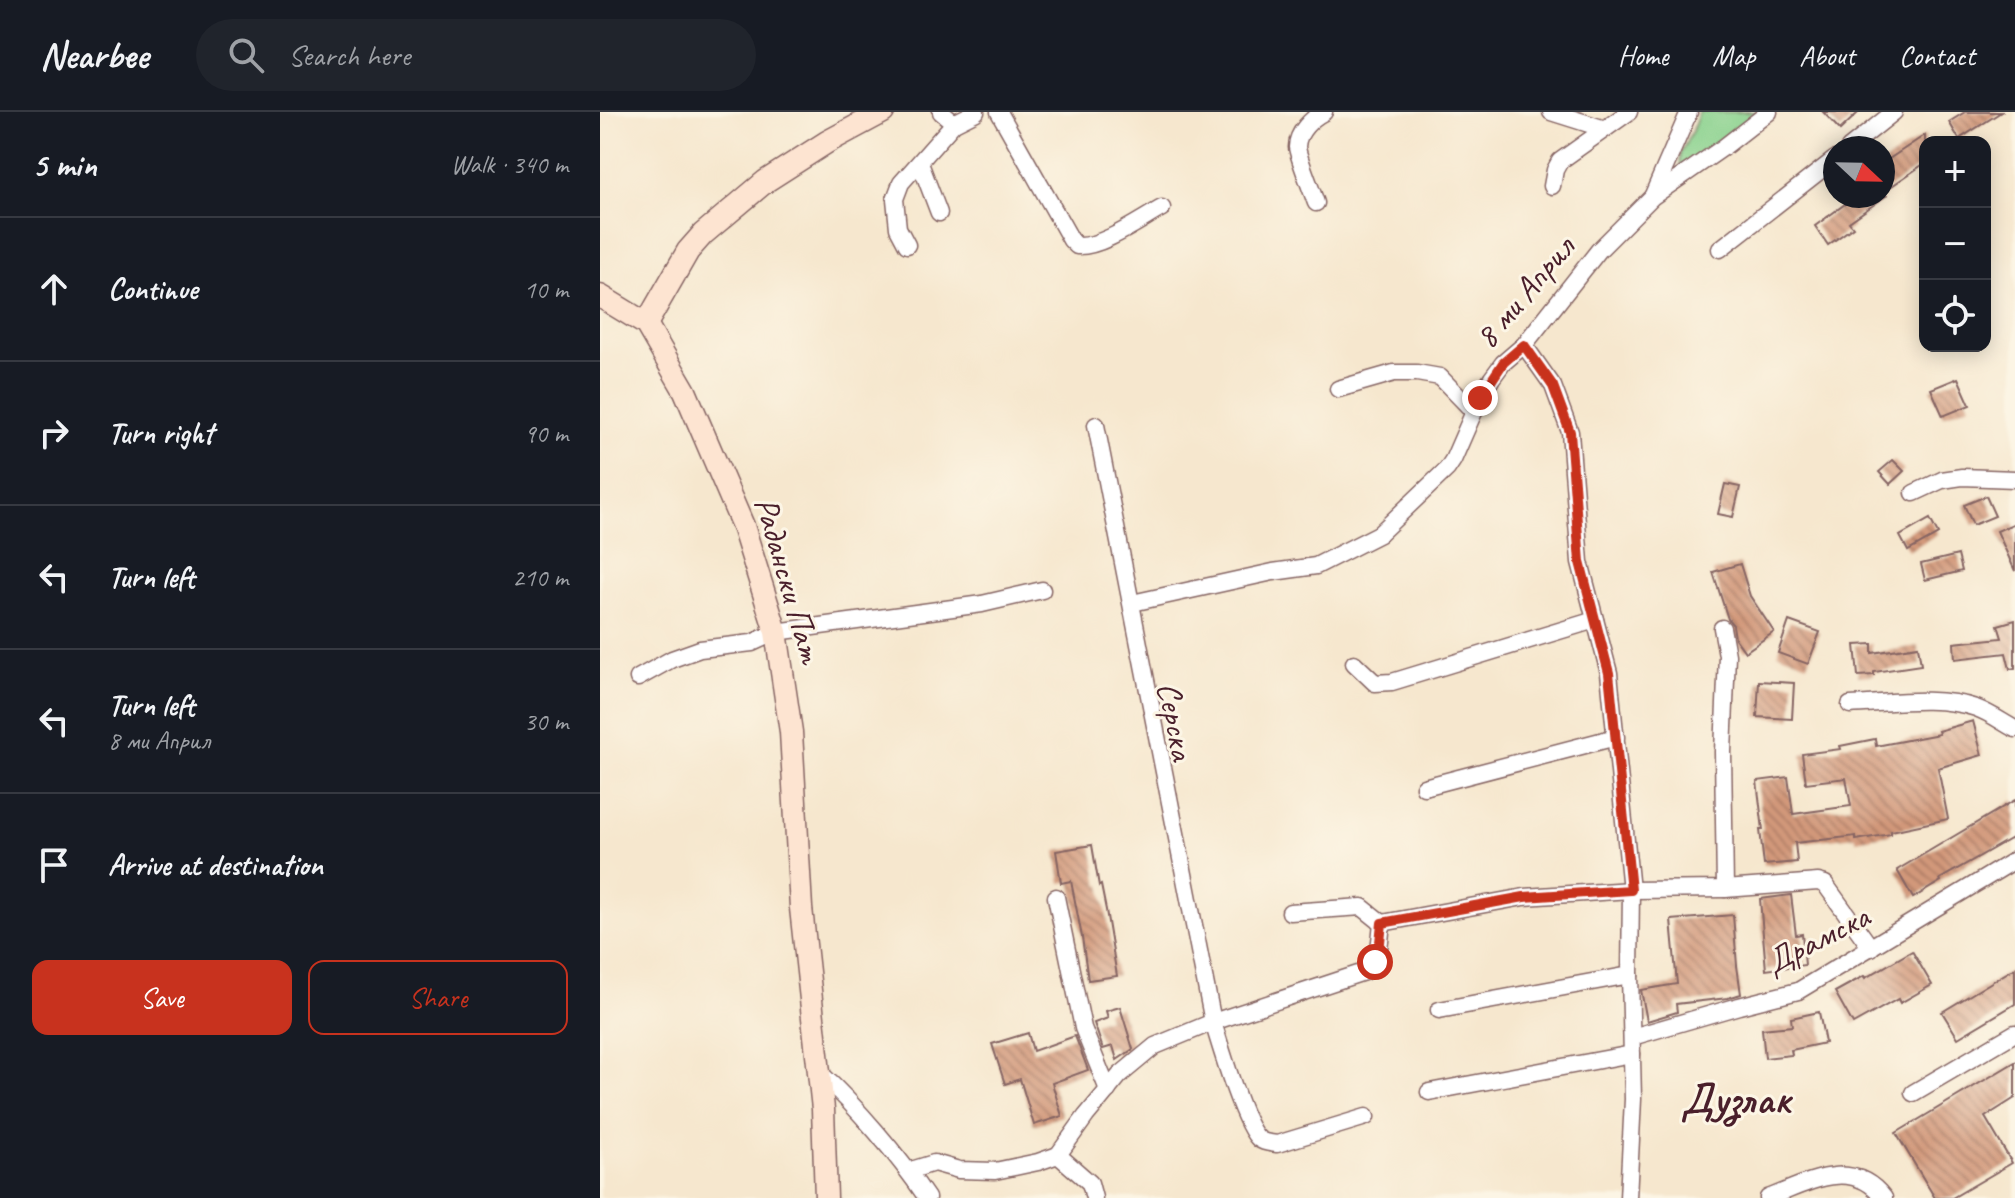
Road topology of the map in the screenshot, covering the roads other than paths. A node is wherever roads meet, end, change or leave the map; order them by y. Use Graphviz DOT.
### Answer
graph roads {
  1 [pos="883,112"];
  2 [pos="941,112"];
  3 [pos="976,112"];
  4 [pos="999,112"];
  5 [pos="1324,112"];
  6 [pos="1551,112"];
  7 [pos="1629,112"];
  8 [pos="1689,112"];
  9 [pos="1769,112"];
  10 [pos="1894,112"];
  11 [pos="954,123"];
  12 [pos="1605,129"];
  13 [pos="1864,136"];
  14 [pos="920,163"];
  15 [pos="1823,168"];
  16 [pos="1552,186"];
  17 [pos="1652,197"];
  18 [pos="1316,203"];
  19 [pos="1162,208"];
  20 [pos="939,213"];
  21 [pos="907,245"];
  22 [pos="1720,249"];
  23 [pos="600,296"];
  24 [pos="646,324"];
  25 [pos="1524,345"];
  26 [pos="1338,389"];
  27 [pos="1474,412"];
  28 [pos="2015,479"];
  29 [pos="1914,493"];
  30 [pos="1042,590"];
  31 [pos="1132,603"];
  32 [pos="1595,620"];
  33 [pos="1722,628"];
  34 [pos="776,632"];
  35 [pos="1354,663"];
  36 [pos="638,678"];
  37 [pos="1850,705"];
  38 [pos="2015,729"];
  39 [pos="1616,737"];
  40 [pos="1424,787"];
  41 [pos="2015,860"];
  42 [pos="1725,889"];
  43 [pos="1631,890"];
  44 [pos="1056,897"];
  45 [pos="1290,912"];
  46 [pos="1382,923"];
  47 [pos="1871,948"];
  48 [pos="1630,975"];
  49 [pos="1439,1010"];
  50 [pos="1213,1022"];
  51 [pos="2015,1033"];
  52 [pos="1632,1046"];
  53 [pos="819,1072"];
  54 [pos="1108,1090"];
  55 [pos="1429,1092"];
  56 [pos="1913,1093"];
  57 [pos="1366,1117"];
  58 [pos="1058,1155"];
  59 [pos="908,1171"];
  60 [pos="826,1198"];
  61 [pos="927,1198"];
  62 [pos="1094,1198"];
  63 [pos="1628,1198"];
  64 [pos="1768,1198"];
  65 [pos="1884,1198"];
  1 -- 24 [label="street"];
  2 -- 11 [label="street"];
  3 -- 11 [label="street"];
  4 -- 19 [label="street"];
  5 -- 18 [label="street"];
  6 -- 12 [label="street"];
  7 -- 12 [label="street"];
  8 -- 17 [label="street"];
  9 -- 17 [label="street, 8 ми Април"];
  10 -- 13 [label="street"];
  11 -- 14 [label="street"];
  12 -- 16 [label="street"];
  14 -- 20 [label="street"];
  14 -- 21 [label="street"];
  15 -- 22 [label="street"];
  17 -- 25 [label="street, 8 ми Април"];
  23 -- 24 [label="street"];
  24 -- 34 [label="street, Радански Пат"];
  25 -- 27 [label="street, 8 ми Април"];
  25 -- 32 [label="street"];
  26 -- 27 [label="street"];
  27 -- 31 [label="street, 8 ми Април"];
  28 -- 29 [label="street"];
  30 -- 34 [label="street"];
  31 -- 50 [label="street"];
  31 -- 50 [label="street, Серска"];
  32 -- 35 [label="street"];
  32 -- 39 [label="street"];
  33 -- 42 [label="street"];
  34 -- 36 [label="street"];
  34 -- 53 [label="street, Радански Пат"];
  37 -- 38 [label="street"];
  39 -- 40 [label="street"];
  39 -- 43 [label="street"];
  41 -- 47 [label="street, Драмска"];
  42 -- 43 [label="street"];
  42 -- 47 [label="street"];
  43 -- 46 [label="street"];
  43 -- 48 [label="street"];
  44 -- 54 [label="street"];
  45 -- 46 [label="street"];
  46 -- 50 [label="street"];
  47 -- 52 [label="street, Драмска"];
  48 -- 49 [label="street"];
  48 -- 52 [label="street"];
  50 -- 54 [label="street"];
  50 -- 57 [label="street"];
  51 -- 56 [label="street"];
  52 -- 55 [label="street, Драмска"];
  52 -- 63 [label="street"];
  53 -- 59 [label="street"];
  53 -- 60 [label="street, Радански Пат"];
  54 -- 58 [label="street"];
  58 -- 59 [label="street"];
  58 -- 62 [label="street"];
  59 -- 61 [label="street"];
  64 -- 65 [label="street"];
}
